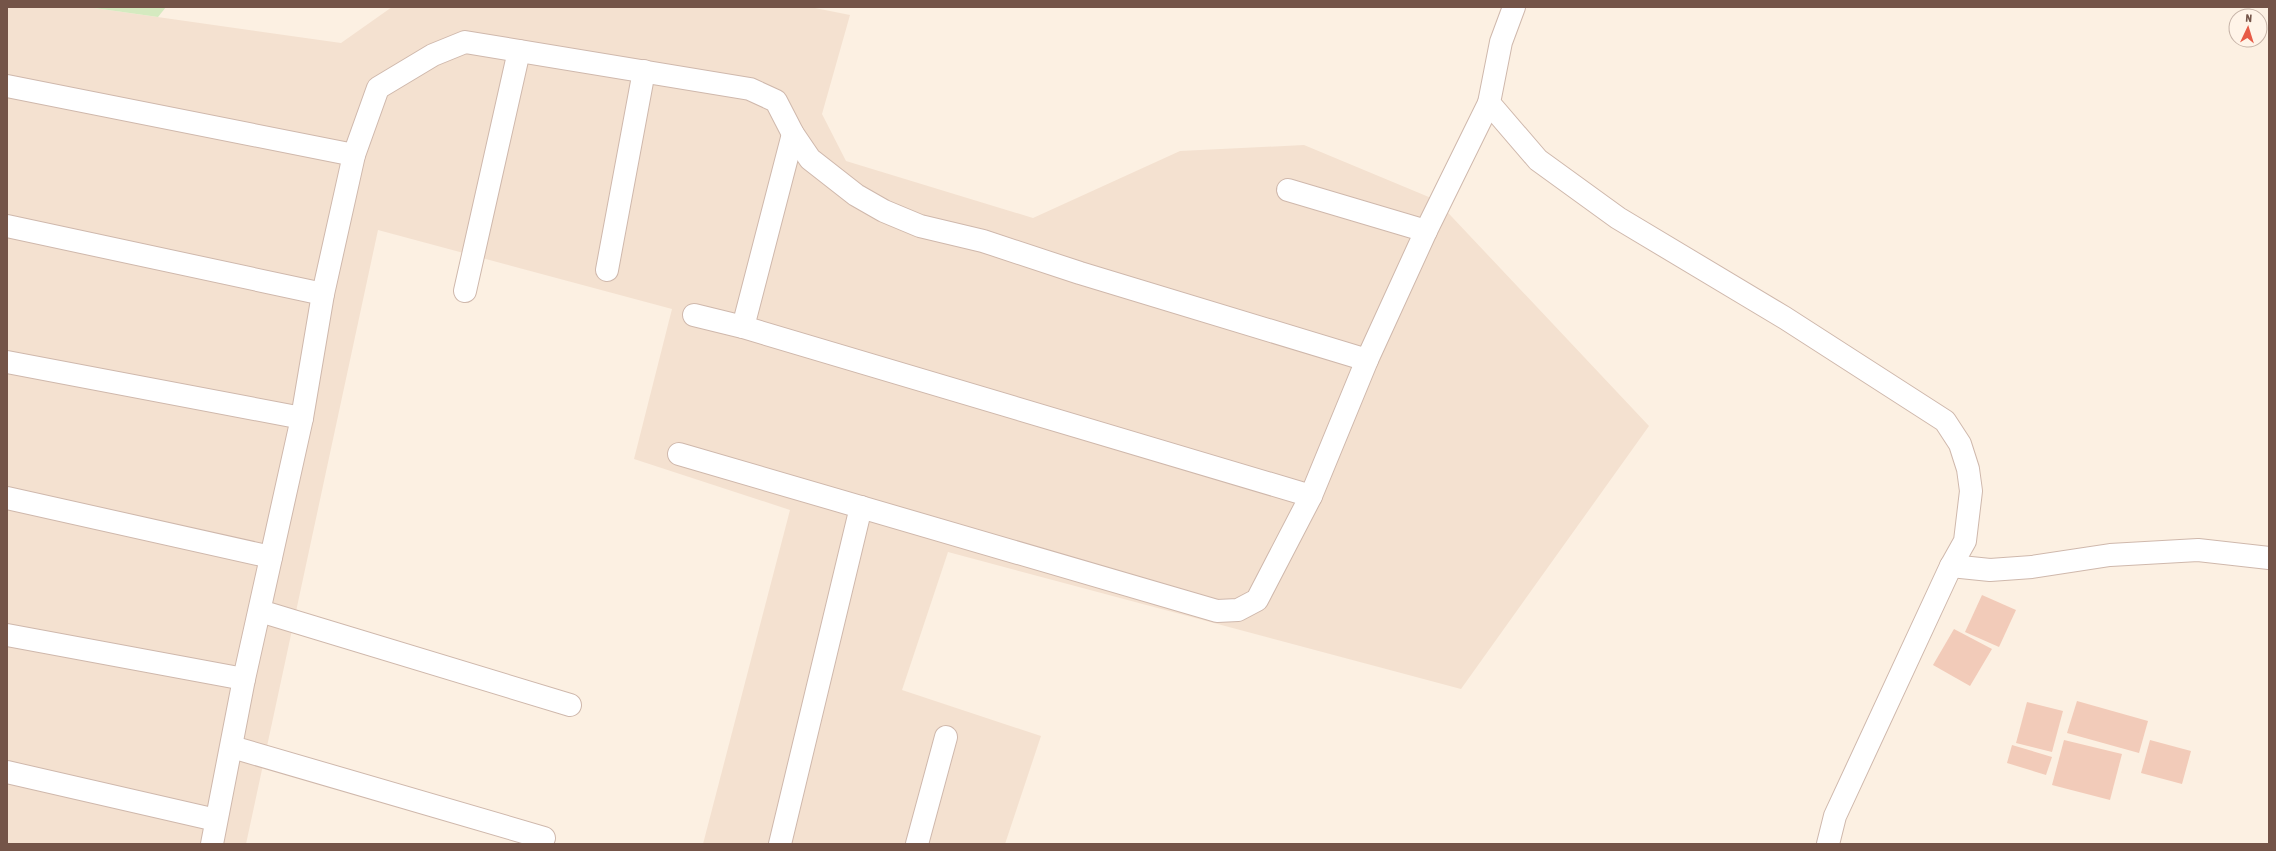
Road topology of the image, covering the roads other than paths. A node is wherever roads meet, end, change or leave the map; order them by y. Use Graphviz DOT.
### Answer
graph roads {
  1 [pos="1514,7"];
  2 [pos="519,51"];
  3 [pos="644,71"];
  4 [pos="7,86"];
  5 [pos="1489,103"];
  6 [pos="793,134"];
  7 [pos="354,155"];
  8 [pos="1288,190"];
  9 [pos="7,226"];
  10 [pos="1426,231"];
  11 [pos="607,270"];
  12 [pos="465,291"];
  13 [pos="323,294"];
  14 [pos="694,315"];
  15 [pos="744,327"];
  16 [pos="1367,360"];
  17 [pos="7,362"];
  18 [pos="302,418"];
  19 [pos="679,454"];
  20 [pos="1310,496"];
  21 [pos="7,498"];
  22 [pos="861,507"];
  23 [pos="270,557"];
  24 [pos="2269,558"];
  25 [pos="1951,566"];
  26 [pos="260,611"];
  27 [pos="7,635"];
  28 [pos="244,679"];
  29 [pos="570,705"];
  30 [pos="946,737"];
  31 [pos="232,747"];
  32 [pos="7,772"];
  33 [pos="216,820"];
  34 [pos="544,838"];
  35 [pos="212,844"];
  36 [pos="780,844"];
  37 [pos="917,844"];
  38 [pos="1828,844"];
  1 -- 5 [label="street"];
  2 -- 3 [label="street"];
  2 -- 7 [label="street"];
  2 -- 12 [label="street"];
  3 -- 6 [label="street"];
  3 -- 11 [label="street"];
  4 -- 7 [label="street"];
  5 -- 10 [label="street"];
  5 -- 25 [label="street"];
  6 -- 15 [label="street"];
  6 -- 16 [label="street"];
  7 -- 13 [label="street"];
  8 -- 10 [label="street"];
  9 -- 13 [label="street"];
  10 -- 16 [label="street"];
  13 -- 18 [label="street"];
  14 -- 15 [label="street"];
  15 -- 20 [label="street"];
  16 -- 20 [label="street"];
  17 -- 18 [label="street"];
  18 -- 23 [label="street"];
  19 -- 22 [label="street"];
  20 -- 22 [label="street"];
  21 -- 23 [label="street"];
  22 -- 36 [label="street"];
  23 -- 26 [label="street"];
  24 -- 25 [label="street"];
  25 -- 38 [label="street"];
  26 -- 28 [label="street"];
  26 -- 29 [label="street"];
  27 -- 28 [label="street"];
  28 -- 31 [label="street"];
  30 -- 37 [label="street"];
  31 -- 33 [label="street"];
  31 -- 34 [label="street"];
  32 -- 33 [label="street"];
  33 -- 35 [label="street"];
}
